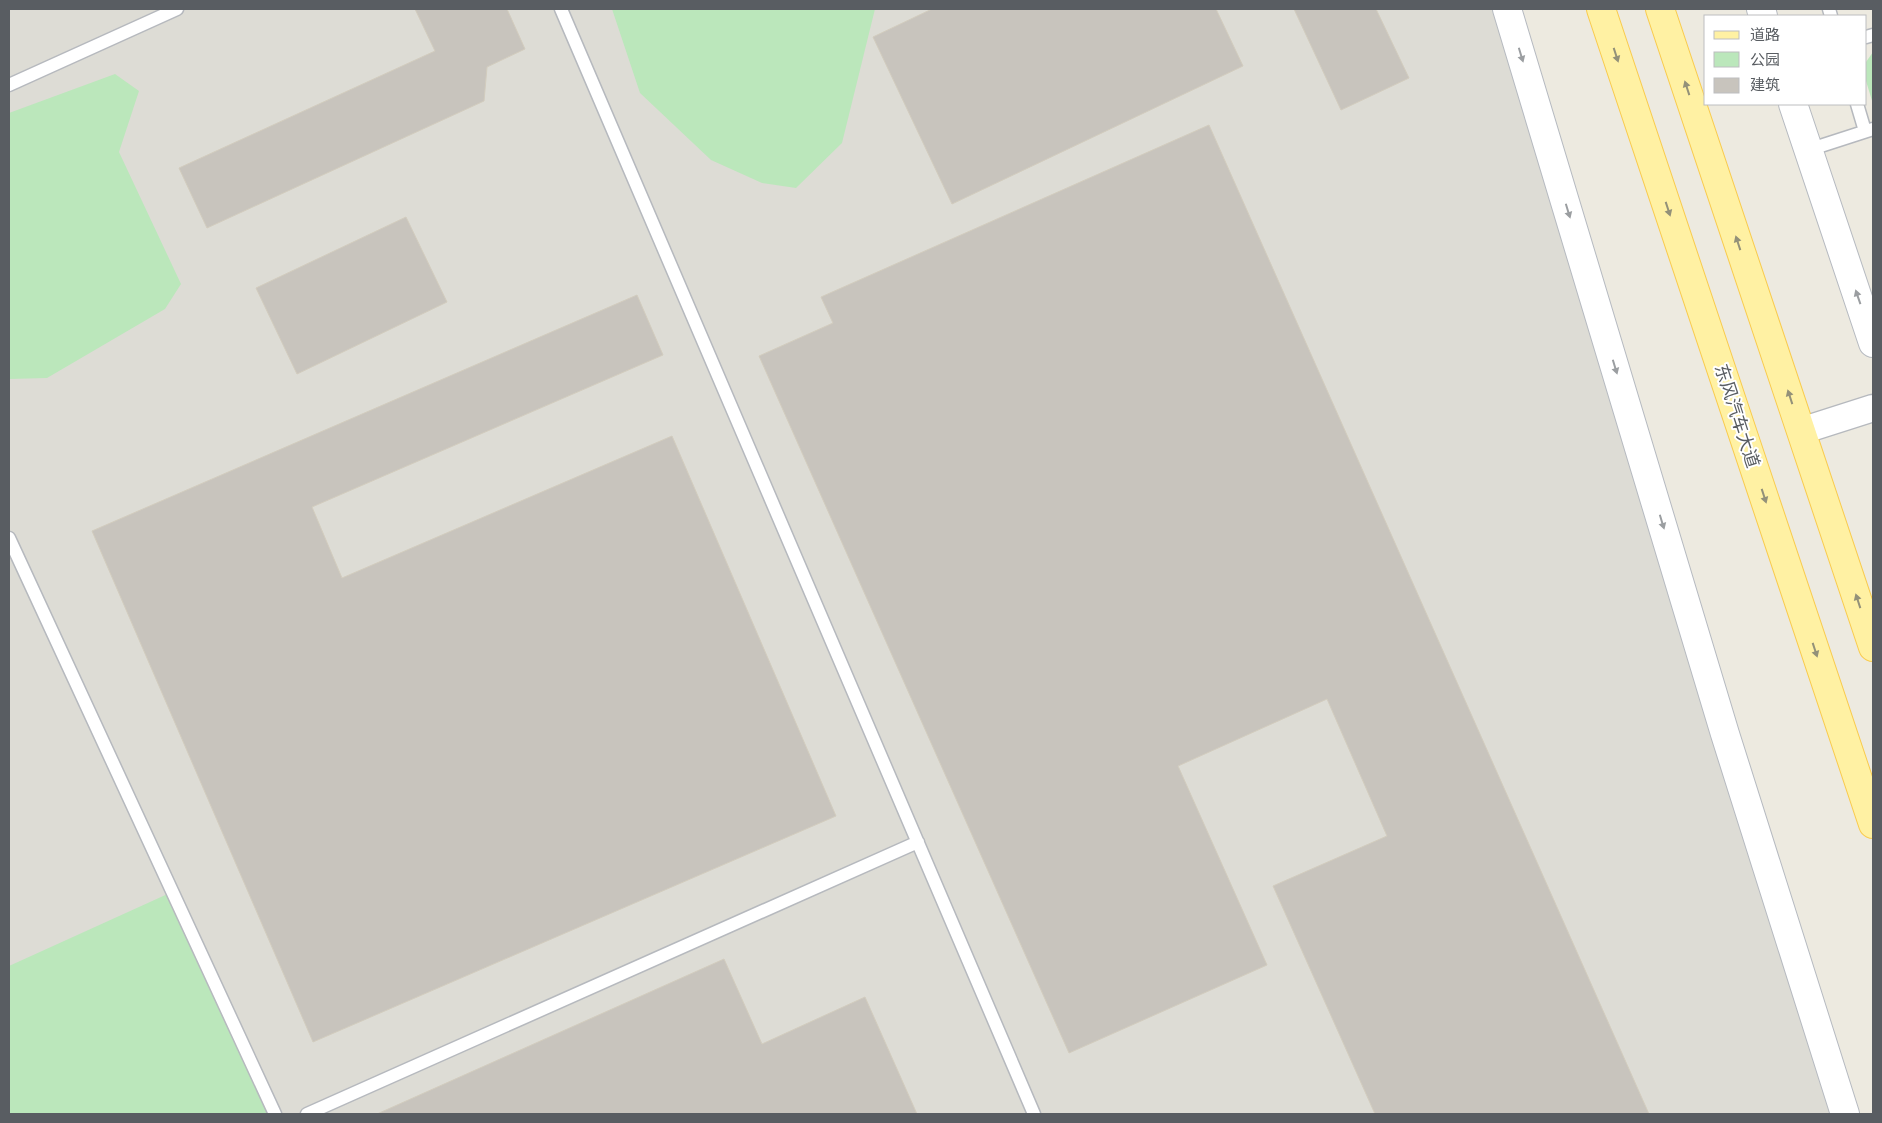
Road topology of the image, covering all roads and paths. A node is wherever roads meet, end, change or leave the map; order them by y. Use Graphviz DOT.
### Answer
graph roads {
  1 [pos="177,9"];
  2 [pos="561,9"];
  3 [pos="1507,9"];
  4 [pos="1601,9"];
  5 [pos="1660,9"];
  6 [pos="9,85"];
  7 [pos="1793,105"];
  8 [pos="1857,105"];
  9 [pos="1869,130"];
  10 [pos="1808,150"];
  11 [pos="1873,343"];
  12 [pos="1873,408"];
  13 [pos="1801,431"];
  14 [pos="9,538"];
  15 [pos="1873,647"];
  16 [pos="1873,824"];
  17 [pos="918,842"];
  18 [pos="274,1114"];
  19 [pos="307,1114"];
  20 [pos="1034,1114"];
  21 [pos="1845,1114"];
  1 -- 6 [label="lane"];
  2 -- 17 [label="lane"];
  3 -- 21 [label="street, one-way"];
  4 -- 16 [label="main road, 东风汽车大道, one-way"];
  13 -- 5 [label="main road, one-way"];
  7 -- 10 [label="street"];
  8 -- 9 [label="lane"];
  9 -- 10 [label="lane"];
  11 -- 10 [label="street, one-way"];
  12 -- 13 [label="street"];
  15 -- 13 [label="main road, one-way"];
  14 -- 18 [label="lane"];
  17 -- 19 [label="lane"];
  17 -- 20 [label="lane"];
}
